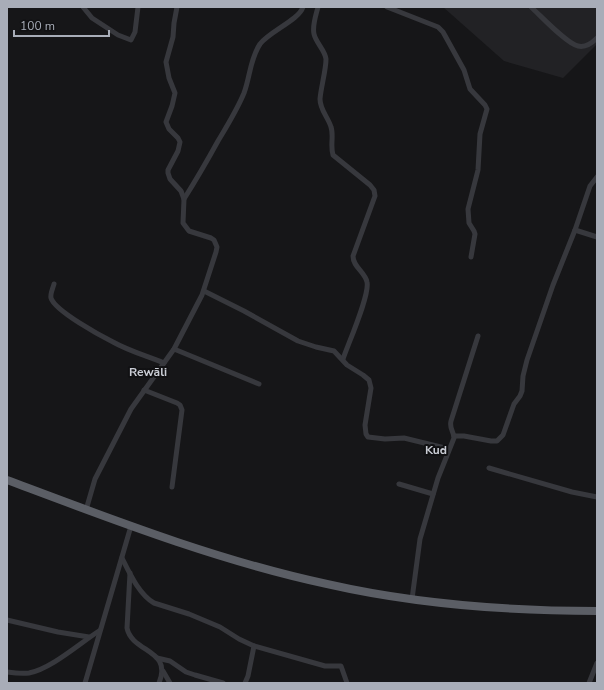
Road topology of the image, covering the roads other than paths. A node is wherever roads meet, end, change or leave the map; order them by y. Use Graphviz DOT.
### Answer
graph roads {
  1 [pos="83,7"];
  2 [pos="138,7"];
  3 [pos="177,7"];
  4 [pos="303,7"];
  5 [pos="318,7"];
  6 [pos="387,7"];
  7 [pos="531,7"];
  8 [pos="597,38"];
  9 [pos="597,177"];
  10 [pos="184,199"];
  11 [pos="575,230"];
  12 [pos="597,237"];
  13 [pos="471,257"];
  14 [pos="54,284"];
  15 [pos="204,291"];
  16 [pos="478,336"];
  17 [pos="174,349"];
  18 [pos="342,359"];
  19 [pos="164,363"];
  20 [pos="259,384"];
  21 [pos="144,390"];
  22 [pos="454,436"];
  23 [pos="449,449"];
  24 [pos="489,468"];
  25 [pos="7,480"];
  26 [pos="399,484"];
  27 [pos="172,487"];
  28 [pos="433,494"];
  29 [pos="597,497"];
  30 [pos="86,510"];
  31 [pos="131,526"];
  32 [pos="122,558"];
  33 [pos="130,573"];
  34 [pos="412,599"];
  35 [pos="597,611"];
  36 [pos="7,620"];
  37 [pos="99,631"];
  38 [pos="89,637"];
  39 [pos="254,646"];
  40 [pos="157,658"];
  41 [pos="597,663"];
  42 [pos="163,671"];
  43 [pos="7,672"];
  44 [pos="85,683"];
  45 [pos="159,683"];
  46 [pos="170,683"];
  47 [pos="223,683"];
  48 [pos="245,683"];
  49 [pos="347,683"];
  50 [pos="589,683"];
  1 -- 2 [label="street"];
  3 -- 10 [label="street"];
  4 -- 10 [label="street"];
  5 -- 18 [label="street"];
  6 -- 13 [label="street"];
  7 -- 8 [label="street"];
  9 -- 11 [label="street"];
  10 -- 15 [label="street"];
  11 -- 12 [label="street"];
  11 -- 22 [label="street"];
  14 -- 19 [label="street"];
  15 -- 17 [label="street"];
  15 -- 18 [label="street"];
  16 -- 22 [label="street"];
  17 -- 19 [label="street"];
  17 -- 20 [label="street"];
  18 -- 23 [label="street"];
  19 -- 21 [label="street"];
  21 -- 27 [label="street"];
  21 -- 30 [label="street"];
  22 -- 23 [label="street"];
  23 -- 28 [label="street"];
  24 -- 29 [label="street"];
  25 -- 30 [label="highway"];
  26 -- 28 [label="street"];
  28 -- 34 [label="street"];
  30 -- 31 [label="highway"];
  31 -- 32 [label="street"];
  31 -- 34 [label="highway"];
  32 -- 33 [label="street"];
  32 -- 37 [label="street"];
  33 -- 39 [label="street"];
  33 -- 40 [label="street"];
  34 -- 35 [label="highway"];
  36 -- 38 [label="street"];
  37 -- 38 [label="street"];
  37 -- 44 [label="street"];
  38 -- 43 [label="street"];
  39 -- 48 [label="street"];
  39 -- 49 [label="street"];
  40 -- 42 [label="street"];
  40 -- 47 [label="street"];
  41 -- 50 [label="street"];
  42 -- 45 [label="street"];
  42 -- 46 [label="street"];
}
